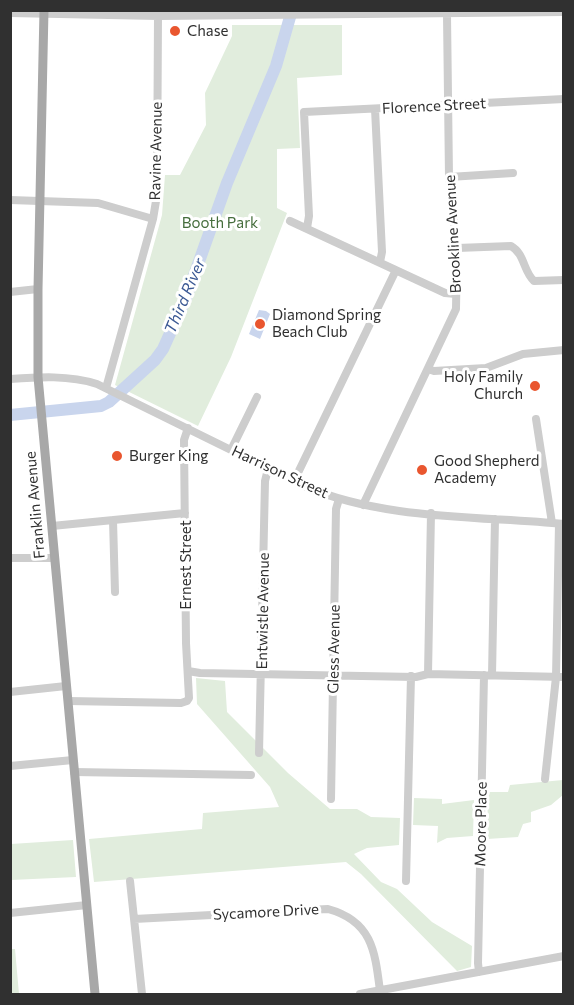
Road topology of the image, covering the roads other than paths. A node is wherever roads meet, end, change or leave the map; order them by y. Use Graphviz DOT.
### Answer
graph roads {
  1 [pos="44,12"];
  2 [pos="564,12"];
  3 [pos="10,13"];
  4 [pos="337,13"];
  5 [pos="447,15"];
  6 [pos="158,16"];
  7 [pos="564,99"];
  8 [pos="447,105"];
  9 [pos="375,109"];
  10 [pos="513,173"];
  11 [pos="449,177"];
  12 [pos="10,200"];
  13 [pos="39,201"];
  14 [pos="153,219"];
  15 [pos="290,221"];
  16 [pos="307,228"];
  17 [pos="457,248"];
  18 [pos="380,262"];
  19 [pos="396,270"];
  20 [pos="564,280"];
  21 [pos="38,290"];
  22 [pos="10,292"];
  23 [pos="456,294"];
  24 [pos="564,350"];
  25 [pos="428,369"];
  26 [pos="38,377"];
  27 [pos="10,379"];
  28 [pos="108,389"];
  29 [pos="257,397"];
  30 [pos="536,418"];
  31 [pos="188,428"];
  32 [pos="231,450"];
  33 [pos="268,469"];
  34 [pos="294,481"];
  35 [pos="339,499"];
  36 [pos="363,505"];
  37 [pos="185,513"];
  38 [pos="431,513"];
  39 [pos="495,519"];
  40 [pos="113,520"];
  41 [pos="558,524"];
  42 [pos="52,526"];
  43 [pos="10,558"];
  44 [pos="55,558"];
  45 [pos="116,592"];
  46 [pos="188,671"];
  47 [pos="262,673"];
  48 [pos="428,674"];
  49 [pos="333,675"];
  50 [pos="488,675"];
  51 [pos="411,676"];
  52 [pos="560,677"];
  53 [pos="66,686"];
  54 [pos="10,692"];
  55 [pos="68,701"];
  56 [pos="260,753"];
  57 [pos="73,760"];
  58 [pos="10,766"];
  59 [pos="74,772"];
  60 [pos="250,775"];
  61 [pos="545,779"];
  62 [pos="331,799"];
  63 [pos="130,881"];
  64 [pos="406,881"];
  65 [pos="87,905"];
  66 [pos="10,913"];
  67 [pos="134,920"];
  68 [pos="564,956"];
  69 [pos="479,972"];
  70 [pos="408,990"];
  71 [pos="380,991"];
  72 [pos="95,994"];
  73 [pos="142,994"];
  74 [pos="360,994"];
  1 -- 3 [label="street"];
  1 -- 6 [label="street"];
  1 -- 13 [label="main road, Franklin Avenue"];
  2 -- 5 [label="street"];
  4 -- 5 [label="street"];
  4 -- 6 [label="street"];
  5 -- 8 [label="street, Brookline Avenue"];
  6 -- 14 [label="street, Ravine Avenue"];
  7 -- 8 [label="street, Florence Street"];
  8 -- 9 [label="street, Florence Street"];
  8 -- 11 [label="street, Brookline Avenue"];
  9 -- 16 [label="street, Florence Street"];
  9 -- 18 [label="street"];
  10 -- 11 [label="street"];
  11 -- 17 [label="street, Brookline Avenue"];
  12 -- 13 [label="street"];
  13 -- 14 [label="street"];
  13 -- 21 [label="main road, Franklin Avenue"];
  14 -- 28 [label="street, Ravine Avenue"];
  15 -- 16 [label="street"];
  16 -- 18 [label="street"];
  17 -- 20 [label="street"];
  17 -- 23 [label="street, Brookline Avenue"];
  18 -- 19 [label="street"];
  19 -- 23 [label="street"];
  19 -- 34 [label="street"];
  21 -- 22 [label="street"];
  21 -- 26 [label="main road, Franklin Avenue"];
  23 -- 25 [label="street, Brookline Avenue"];
  24 -- 25 [label="street"];
  25 -- 36 [label="street, Brookline Avenue"];
  26 -- 27 [label="street, Harrison Street"];
  26 -- 28 [label="street, Harrison Street"];
  26 -- 42 [label="main road, Franklin Avenue"];
  28 -- 31 [label="street, Harrison Street"];
  29 -- 32 [label="street"];
  30 -- 41 [label="street"];
  31 -- 32 [label="street, Harrison Street"];
  31 -- 37 [label="street, Ernest Street"];
  32 -- 33 [label="street, Harrison Street"];
  33 -- 34 [label="street, Harrison Street"];
  33 -- 47 [label="street, Entwistle Avenue"];
  34 -- 35 [label="street, Harrison Street"];
  35 -- 36 [label="street, Harrison Street"];
  35 -- 49 [label="street, Gless Avenue"];
  36 -- 38 [label="street, Harrison Street"];
  37 -- 40 [label="street"];
  37 -- 46 [label="street, Ernest Street"];
  38 -- 39 [label="street, Harrison Street"];
  38 -- 48 [label="street"];
  39 -- 41 [label="street, Harrison Street"];
  39 -- 50 [label="street, Moore Place"];
  40 -- 42 [label="street"];
  40 -- 45 [label="street"];
  41 -- 52 [label="street"];
  42 -- 44 [label="main road, Franklin Avenue"];
  43 -- 44 [label="street"];
  44 -- 53 [label="main road, Franklin Avenue"];
  46 -- 47 [label="street"];
  46 -- 55 [label="street, Ernest Street"];
  47 -- 49 [label="street"];
  47 -- 56 [label="street, Entwistle Avenue"];
  48 -- 50 [label="street"];
  48 -- 51 [label="street"];
  49 -- 51 [label="street"];
  49 -- 62 [label="street, Gless Avenue"];
  50 -- 52 [label="street"];
  50 -- 69 [label="street, Moore Place"];
  51 -- 64 [label="street"];
  52 -- 61 [label="street"];
  53 -- 54 [label="street"];
  53 -- 55 [label="main road, Franklin Avenue"];
  55 -- 57 [label="main road, Franklin Avenue"];
  57 -- 58 [label="street"];
  57 -- 59 [label="main road, Franklin Avenue"];
  59 -- 60 [label="street"];
  59 -- 65 [label="main road, Franklin Avenue"];
  63 -- 67 [label="street"];
  65 -- 66 [label="street"];
  65 -- 72 [label="main road, Franklin Avenue"];
  67 -- 71 [label="street, Sycamore Drive"];
  67 -- 73 [label="street"];
  68 -- 69 [label="street"];
  69 -- 70 [label="street"];
  70 -- 71 [label="street"];
  71 -- 74 [label="street"];
}
